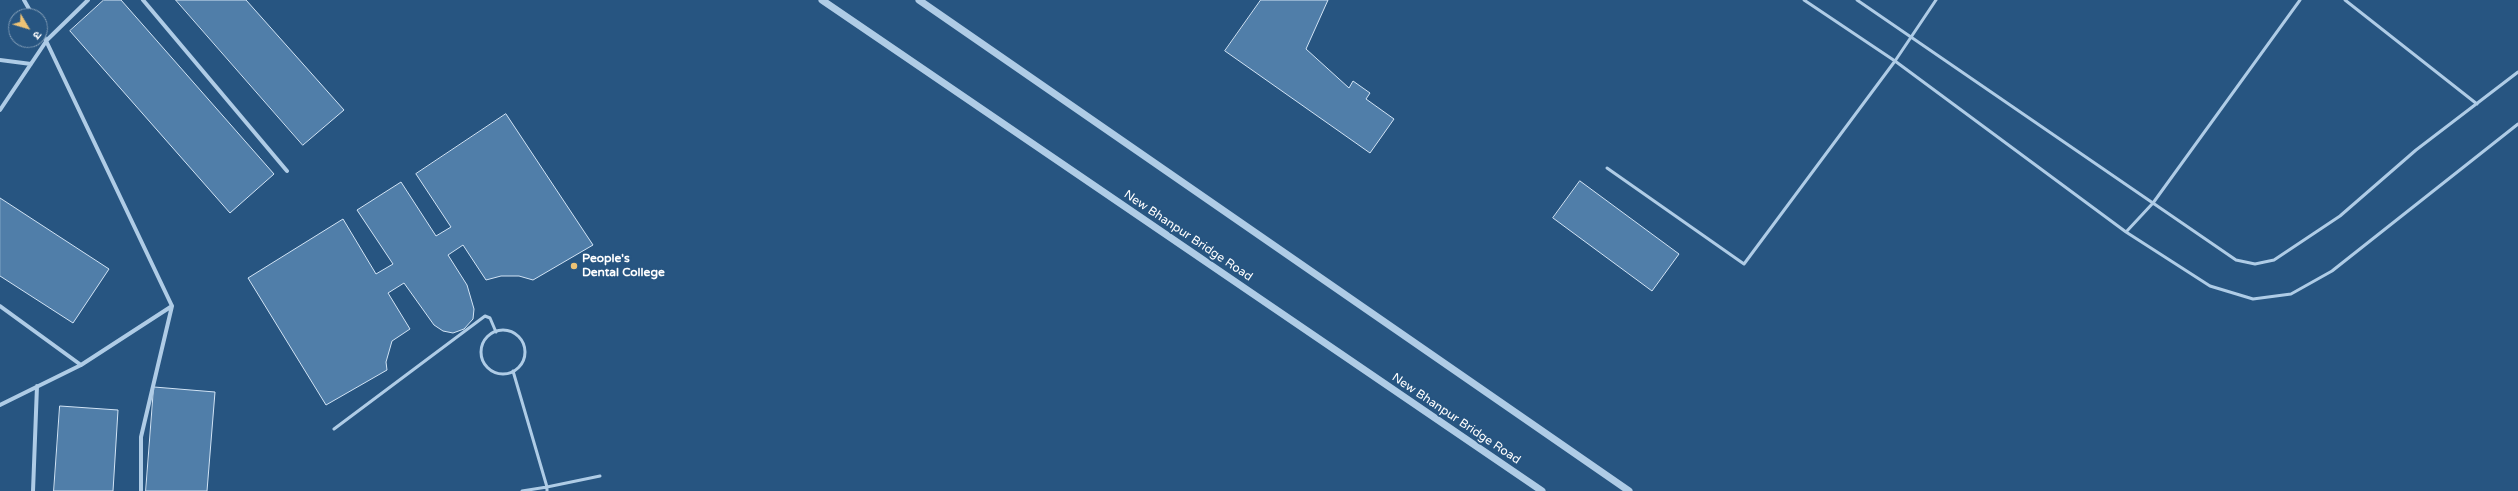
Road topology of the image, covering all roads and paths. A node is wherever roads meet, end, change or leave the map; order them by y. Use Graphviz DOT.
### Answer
graph roads {
  1 [pos="88,0"];
  2 [pos="143,0"];
  3 [pos="822,0"];
  4 [pos="919,0"];
  5 [pos="1804,0"];
  6 [pos="1856,0"];
  7 [pos="1936,0"];
  8 [pos="2300,0"];
  9 [pos="2345,0"];
  10 [pos="1911,38"];
  11 [pos="48,39"];
  12 [pos="48,42"];
  13 [pos="42,48"];
  14 [pos="0,60"];
  15 [pos="1895,61"];
  16 [pos="31,64"];
  17 [pos="2518,72"];
  18 [pos="2477,104"];
  19 [pos="0,110"];
  20 [pos="2518,124"];
  21 [pos="1607,168"];
  22 [pos="287,171"];
  23 [pos="2153,204"];
  24 [pos="2126,232"];
  25 [pos="0,306"];
  26 [pos="172,306"];
  27 [pos="496,332"];
  28 [pos="81,365"];
  29 [pos="513,371"];
  30 [pos="37,386"];
  31 [pos="0,405"];
  32 [pos="334,429"];
  33 [pos="600,476"];
  34 [pos="547,487"];
  35 [pos="33,491"];
  36 [pos="141,491"];
  37 [pos="522,491"];
  38 [pos="547,491"];
  39 [pos="1542,491"];
  40 [pos="1629,491"];
  1 -- 11 [label="street"];
  2 -- 22 [label="street"];
  3 -- 39 [label="street, New Bhanpur Bridge Road"];
  4 -- 40 [label="street"];
  5 -- 15 [label="lane"];
  6 -- 10 [label="lane"];
  7 -- 10 [label="lane"];
  8 -- 23 [label="lane"];
  9 -- 18 [label="lane"];
  10 -- 15 [label="lane"];
  10 -- 23 [label="lane"];
  12 -- 26 [label="street"];
  13 -- 16 [label="street"];
  14 -- 16 [label="street"];
  15 -- 21 [label="lane"];
  15 -- 24 [label="lane"];
  16 -- 19 [label="street"];
  17 -- 18 [label="lane"];
  18 -- 23 [label="lane"];
  20 -- 24 [label="lane"];
  23 -- 24 [label="lane"];
  25 -- 28 [label="street"];
  26 -- 28 [label="street"];
  26 -- 36 [label="street"];
  27 -- 29 [label="lane"];
  27 -- 29 [label="lane"];
  27 -- 32 [label="lane"];
  28 -- 30 [label="street"];
  29 -- 34 [label="lane"];
  30 -- 31 [label="street"];
  30 -- 35 [label="street"];
  33 -- 34 [label="lane"];
  34 -- 37 [label="lane"];
  34 -- 38 [label="lane"];
}
